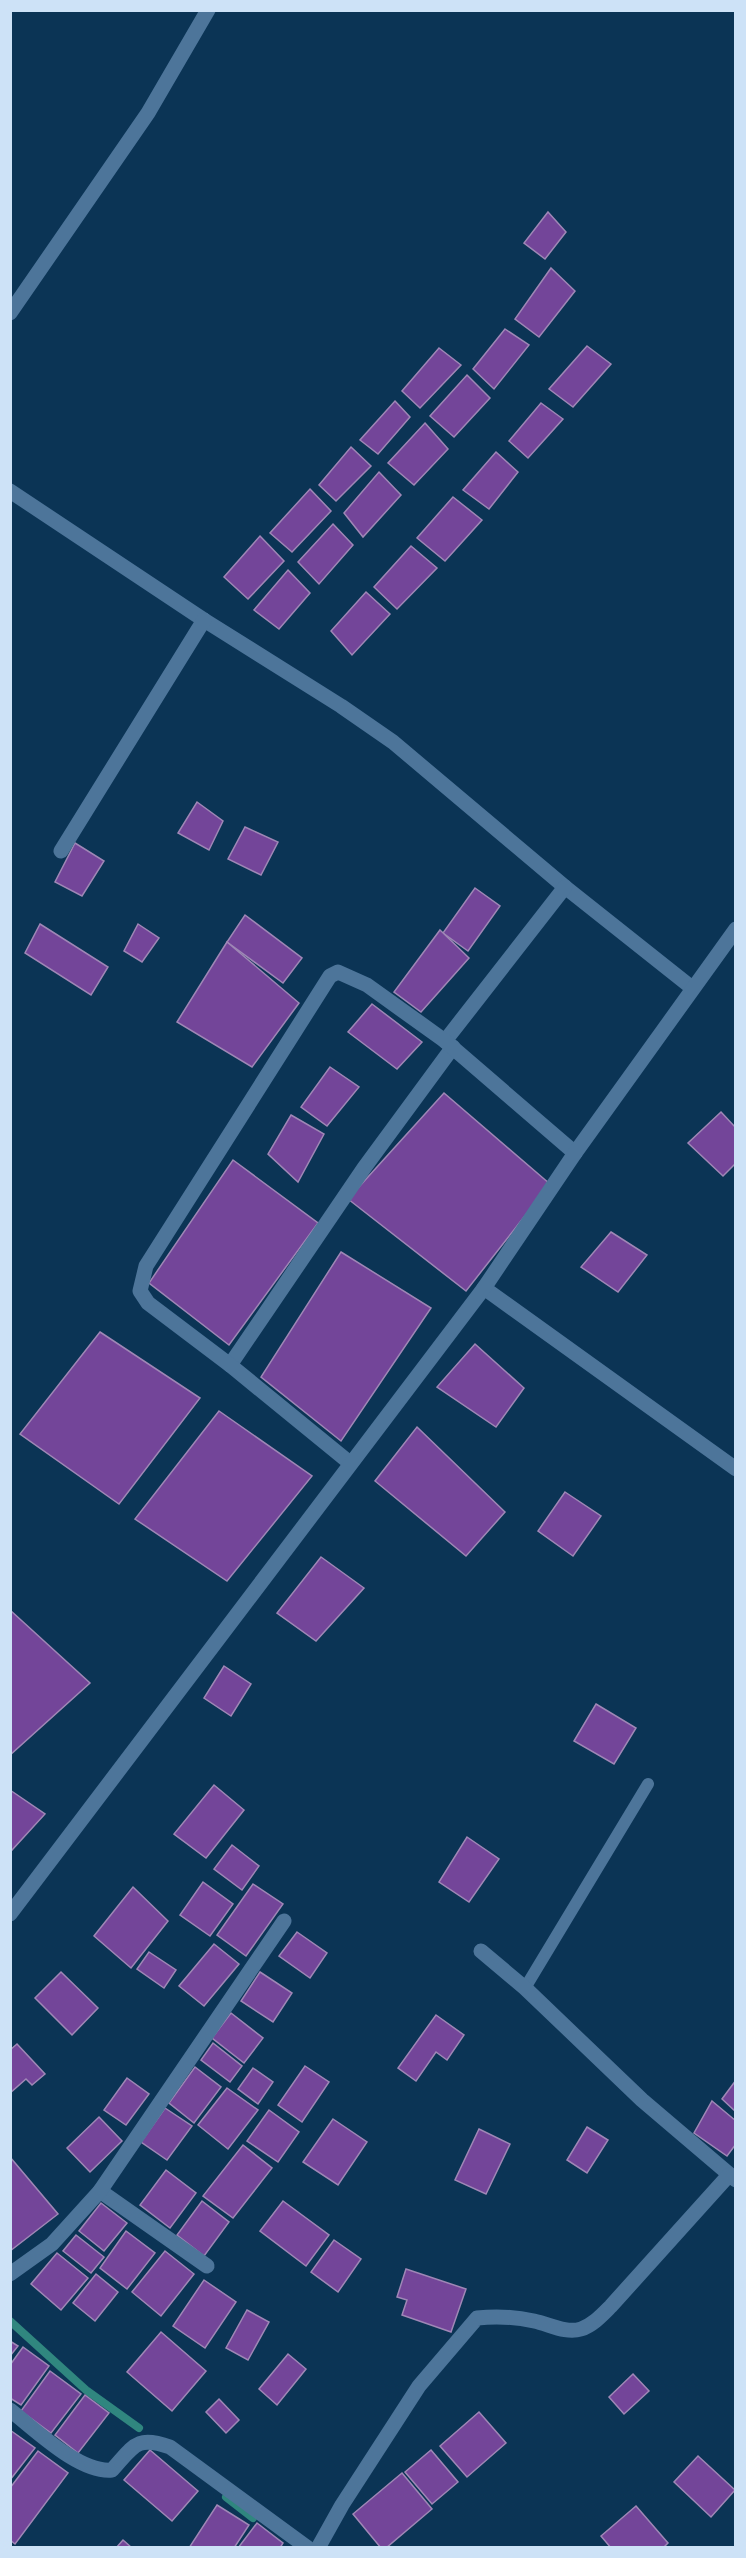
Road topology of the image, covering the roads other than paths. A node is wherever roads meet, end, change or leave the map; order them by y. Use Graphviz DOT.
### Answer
graph roads {
  1 [pos="208,10"];
  2 [pos="10,313"];
  3 [pos="10,491"];
  4 [pos="204,620"];
  5 [pos="61,851"];
  6 [pos="565,887"];
  7 [pos="735,929"];
  8 [pos="691,987"];
  9 [pos="449,1044"];
  10 [pos="574,1153"];
  11 [pos="484,1288"];
  12 [pos="230,1365"];
  13 [pos="350,1463"];
  14 [pos="735,1469"];
  15 [pos="648,1784"];
  16 [pos="10,1914"];
  17 [pos="284,1922"];
  18 [pos="481,1951"];
  19 [pos="525,1988"];
  20 [pos="732,2178"];
  21 [pos="100,2190"];
  22 [pos="207,2266"];
  23 [pos="10,2274"];
  24 [pos="10,2410"];
  25 [pos="315,2546"];
  1 -- 2 [label="street"];
  3 -- 4 [label="street"];
  4 -- 5 [label="street"];
  4 -- 6 [label="street"];
  6 -- 8 [label="street"];
  6 -- 9 [label="street"];
  7 -- 8 [label="street"];
  8 -- 10 [label="street"];
  9 -- 10 [label="street"];
  9 -- 12 [label="street"];
  9 -- 12 [label="street"];
  10 -- 11 [label="street"];
  11 -- 13 [label="street"];
  11 -- 14 [label="street"];
  12 -- 13 [label="street"];
  13 -- 16 [label="street"];
  15 -- 19 [label="lane"];
  17 -- 21 [label="street"];
  18 -- 19 [label="street"];
  19 -- 20 [label="street"];
  20 -- 25 [label="street"];
  21 -- 22 [label="street"];
  21 -- 23 [label="street"];
  24 -- 25 [label="street"];
}
